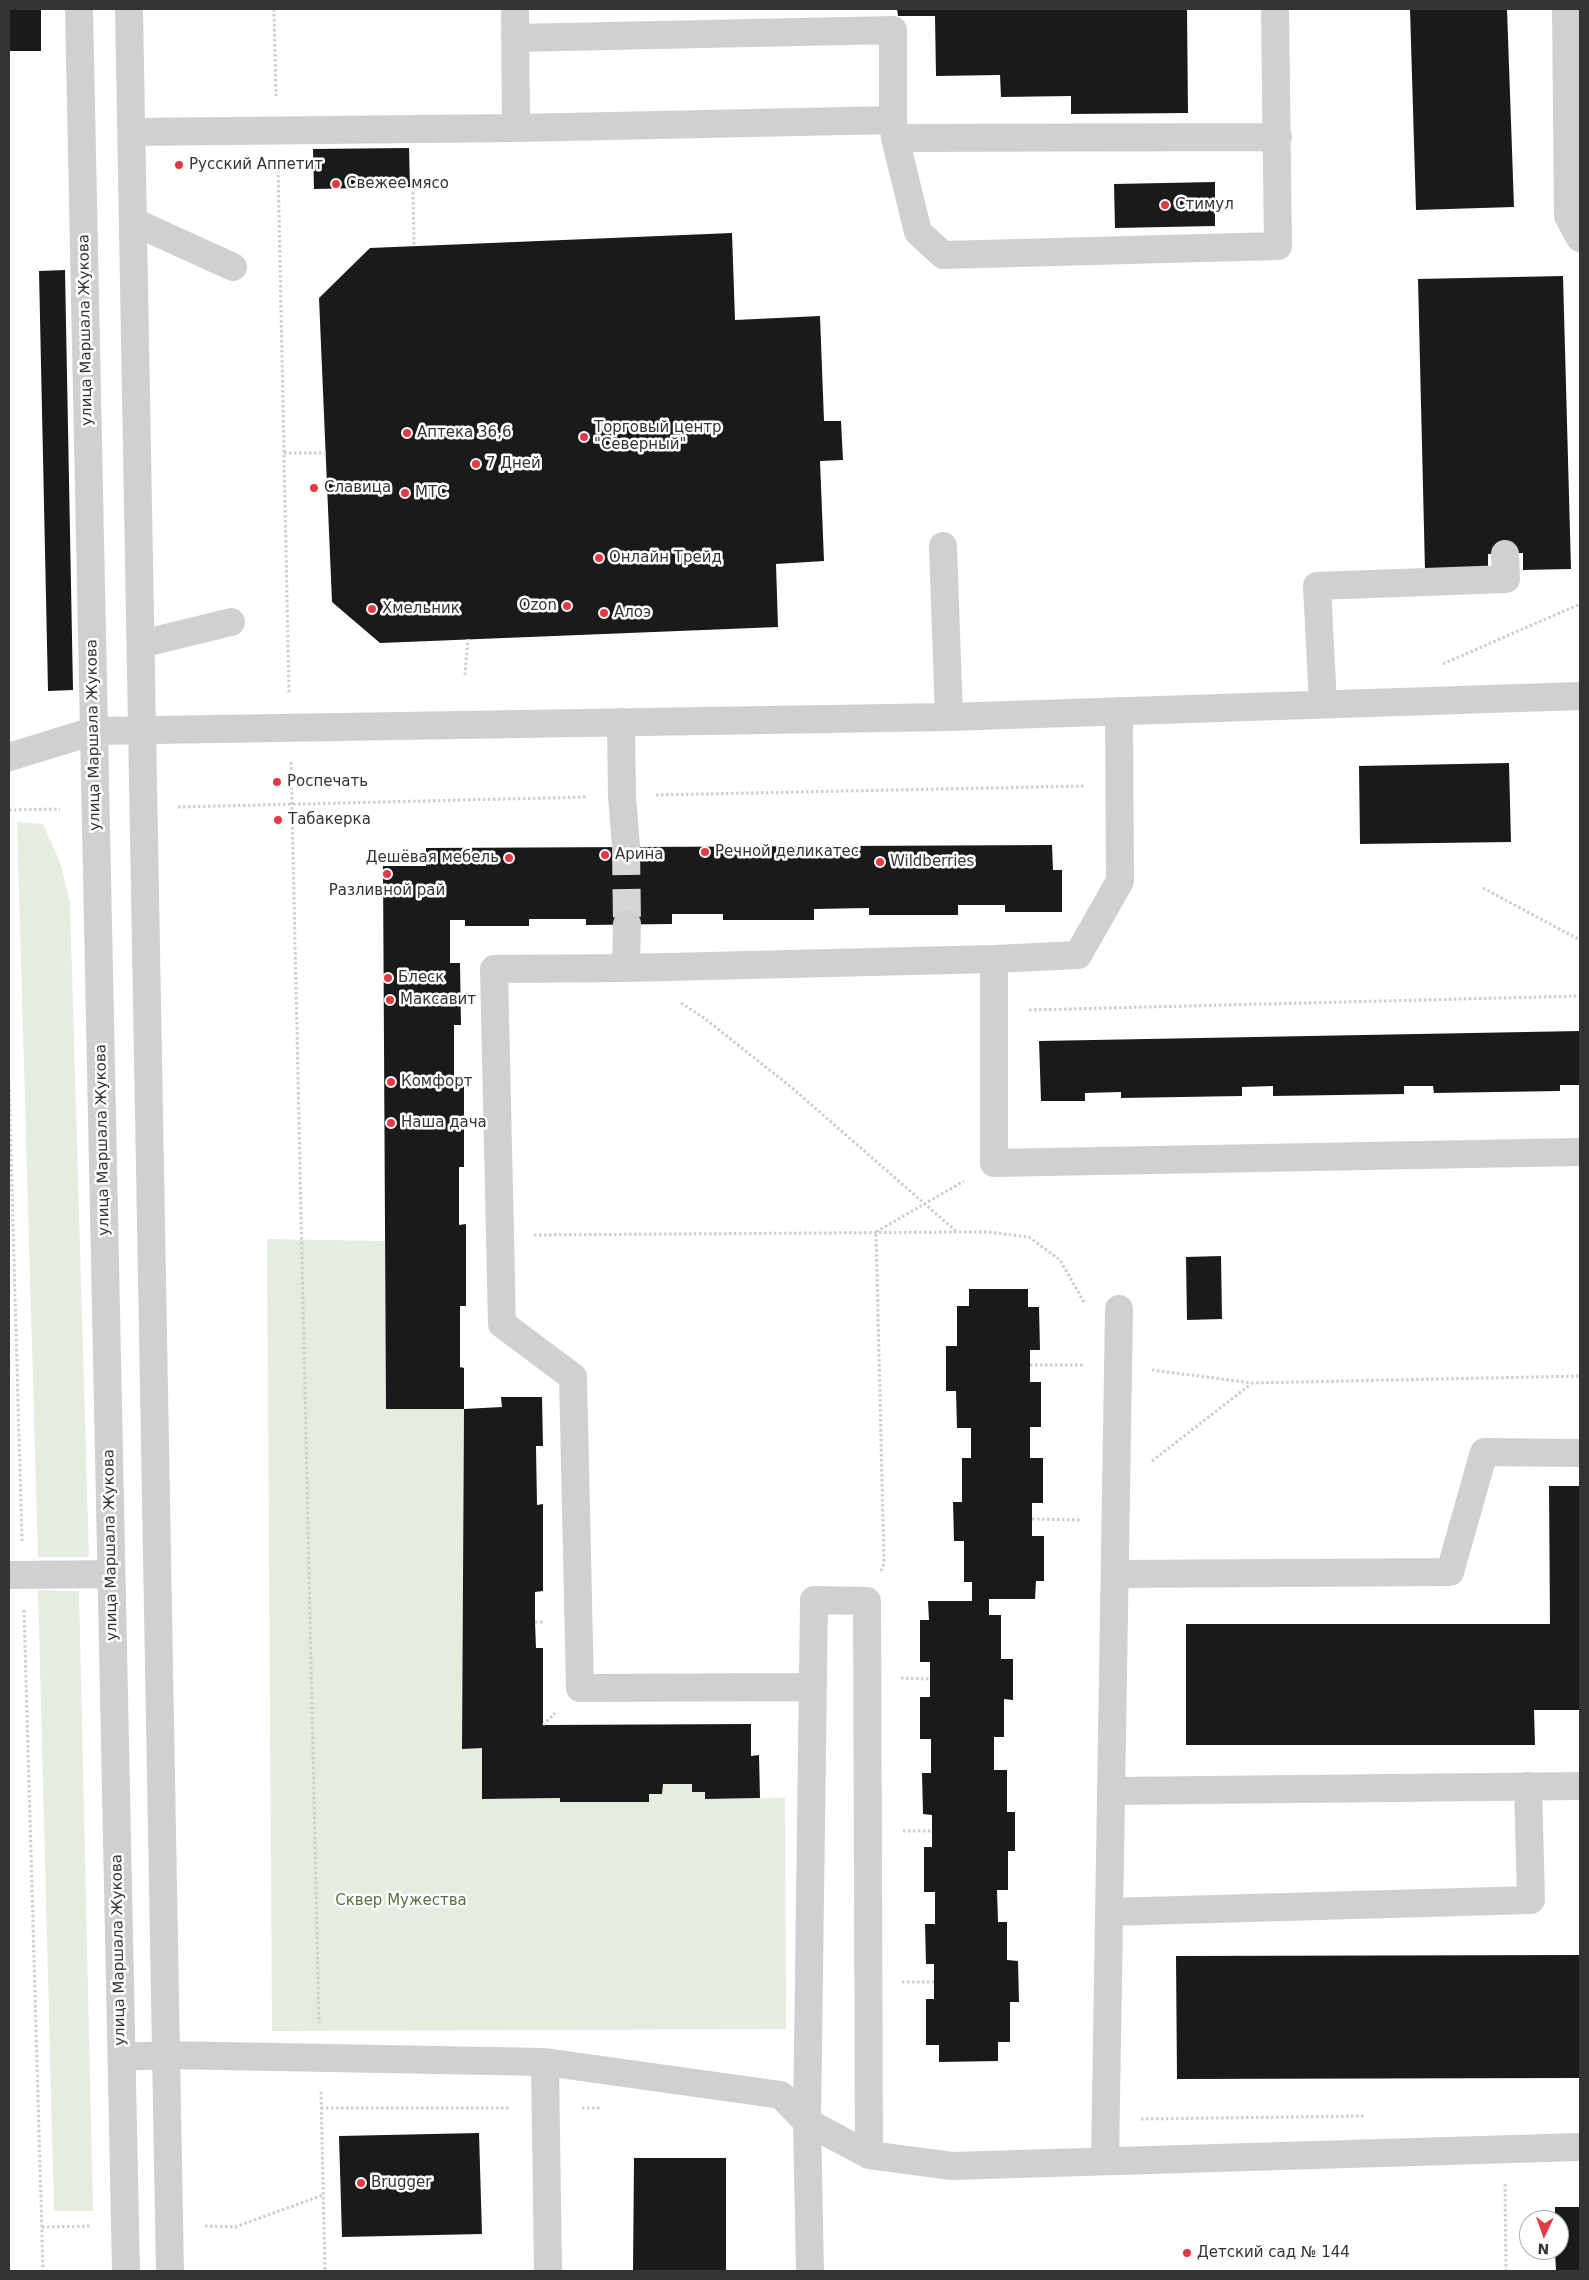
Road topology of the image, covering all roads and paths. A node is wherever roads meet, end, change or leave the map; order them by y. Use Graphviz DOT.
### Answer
graph roads {
  1 [pos="79,9"];
  2 [pos="129,9"];
  3 [pos="274,9"];
  4 [pos="515,9"];
  5 [pos="1275,9"];
  6 [pos="1566,9"];
  7 [pos="515,38"];
  8 [pos="516,128"];
  9 [pos="894,129"];
  10 [pos="277,130"];
  11 [pos="132,132"];
  12 [pos="1278,137"];
  13 [pos="413,192"];
  14 [pos="134,222"];
  15 [pos="1580,238"];
  16 [pos="414,246"];
  17 [pos="233,268"];
  18 [pos="284,453"];
  19 [pos="326,453"];
  20 [pos="943,546"];
  21 [pos="1504,554"];
  22 [pos="1580,604"];
  23 [pos="231,622"];
  24 [pos="468,639"];
  25 [pos="141,644"];
  26 [pos="1436,668"];
  27 [pos="465,675"];
  28 [pos="1580,696"];
  29 [pos="1323,704"];
  30 [pos="1119,711"];
  31 [pos="949,716"];
  32 [pos="621,722"];
  33 [pos="290,728"];
  34 [pos="94,731"];
  35 [pos="141,731"];
  36 [pos="9,757"];
  37 [pos="1120,785"];
  38 [pos="622,796"];
  39 [pos="292,804"];
  40 [pos="142,807"];
  41 [pos="96,808"];
  42 [pos="9,810"];
  43 [pos="626,847"];
  44 [pos="1483,888"];
  45 [pos="627,924"];
  46 [pos="1580,940"];
  47 [pos="994,960"];
  48 [pos="626,968"];
  49 [pos="1580,996"];
  50 [pos="673,998"];
  51 [pos="994,1011"];
  52 [pos="9,1084"];
  53 [pos="1580,1152"];
  54 [pos="994,1163"];
  55 [pos="925,1204"];
  56 [pos="876,1232"];
  57 [pos="958,1232"];
  58 [pos="500,1235"];
  59 [pos="1087,1308"];
  60 [pos="1120,1309"];
  61 [pos="1119,1365"];
  62 [pos="1030,1366"];
  63 [pos="1580,1376"];
  64 [pos="1252,1383"];
  65 [pos="1580,1453"];
  66 [pos="1116,1489"];
  67 [pos="1032,1519"];
  68 [pos="1116,1521"];
  69 [pos="111,1574"];
  70 [pos="1115,1574"];
  71 [pos="16,1575"];
  72 [pos="867,1601"];
  73 [pos="812,1687"];
  74 [pos="1528,1786"];
  75 [pos="1580,1786"];
  76 [pos="1111,1791"];
  77 [pos="1109,1912"];
  78 [pos="166,2055"];
  79 [pos="122,2057"];
  80 [pos="320,2058"];
  81 [pos="545,2062"];
  82 [pos="1373,2115"];
  83 [pos="1105,2120"];
  84 [pos="806,2122"];
  85 [pos="1580,2147"];
  86 [pos="1504,2149"];
  87 [pos="869,2154"];
  88 [pos="1105,2162"];
  89 [pos="43,2271"];
  90 [pos="126,2271"];
  91 [pos="170,2271"];
  92 [pos="325,2271"];
  93 [pos="548,2271"];
  94 [pos="810,2271"];
  95 [pos="1506,2271"];
  1 -- 34 [label="street, улица Маршала Жукова"];
  2 -- 11 [label="street"];
  3 -- 10 [label="path"];
  4 -- 7 [label="street"];
  5 -- 12 [label="street"];
  6 -- 15 [label="street"];
  7 -- 8 [label="street"];
  7 -- 9 [label="street"];
  8 -- 9 [label="street"];
  8 -- 10 [label="street"];
  9 -- 12 [label="street"];
  9 -- 12 [label="street"];
  10 -- 11 [label="street"];
  10 -- 18 [label="path"];
  11 -- 14 [label="street"];
  13 -- 16 [label="path"];
  14 -- 17 [label="street"];
  14 -- 25 [label="street"];
  18 -- 19 [label="path"];
  18 -- 33 [label="path"];
  20 -- 31 [label="street"];
  21 -- 29 [label="street"];
  22 -- 26 [label="path"];
  23 -- 25 [label="street"];
  24 -- 27 [label="path"];
  25 -- 35 [label="street"];
  28 -- 29 [label="street"];
  29 -- 30 [label="street"];
  30 -- 31 [label="street"];
  30 -- 37 [label="street"];
  31 -- 32 [label="street"];
  32 -- 33 [label="street"];
  32 -- 38 [label="street"];
  33 -- 35 [label="street"];
  33 -- 39 [label="path"];
  34 -- 35 [label="street"];
  34 -- 36 [label="street"];
  34 -- 41 [label="street, улица Маршала Жукова"];
  35 -- 40 [label="street"];
  37 -- 38 [label="path"];
  37 -- 47 [label="street"];
  38 -- 39 [label="path"];
  38 -- 43 [label="street"];
  39 -- 40 [label="path"];
  39 -- 80 [label="path"];
  40 -- 78 [label="street"];
  41 -- 42 [label="path"];
  41 -- 69 [label="street, улица Маршала Жукова"];
  44 -- 46 [label="path"];
  45 -- 48 [label="street"];
  47 -- 48 [label="street"];
  47 -- 51 [label="street"];
  48 -- 58 [label="street"];
  49 -- 51 [label="path"];
  50 -- 55 [label="path"];
  51 -- 54 [label="street"];
  52 -- 71 [label="path"];
  53 -- 54 [label="street"];
  54 -- 55 [label="path"];
  55 -- 56 [label="path"];
  55 -- 57 [label="path"];
  56 -- 57 [label="path"];
  56 -- 58 [label="path"];
  56 -- 72 [label="path"];
  57 -- 59 [label="path"];
  58 -- 73 [label="street"];
  60 -- 61 [label="street"];
  61 -- 62 [label="path"];
  61 -- 64 [label="path"];
  61 -- 66 [label="street"];
  63 -- 64 [label="path"];
  64 -- 66 [label="path"];
  65 -- 70 [label="street"];
  66 -- 68 [label="street"];
  67 -- 68 [label="path"];
  68 -- 70 [label="street"];
  69 -- 71 [label="street"];
  69 -- 79 [label="street, улица Маршала Жукова"];
  70 -- 76 [label="street"];
  71 -- 89 [label="path"];
  72 -- 73 [label="street"];
  72 -- 87 [label="street"];
  73 -- 84 [label="street"];
  74 -- 75 [label="street"];
  74 -- 76 [label="street"];
  74 -- 77 [label="street"];
  76 -- 77 [label="street"];
  77 -- 83 [label="street"];
  78 -- 79 [label="street"];
  78 -- 80 [label="street"];
  78 -- 91 [label="street"];
  79 -- 90 [label="street, улица Маршала Жукова"];
  80 -- 81 [label="street"];
  80 -- 92 [label="path"];
  81 -- 84 [label="street"];
  81 -- 93 [label="street"];
  82 -- 83 [label="path"];
  83 -- 88 [label="street"];
  84 -- 87 [label="street"];
  84 -- 94 [label="street"];
  85 -- 86 [label="street"];
  86 -- 88 [label="street"];
  86 -- 95 [label="path"];
  87 -- 88 [label="street"];
}
